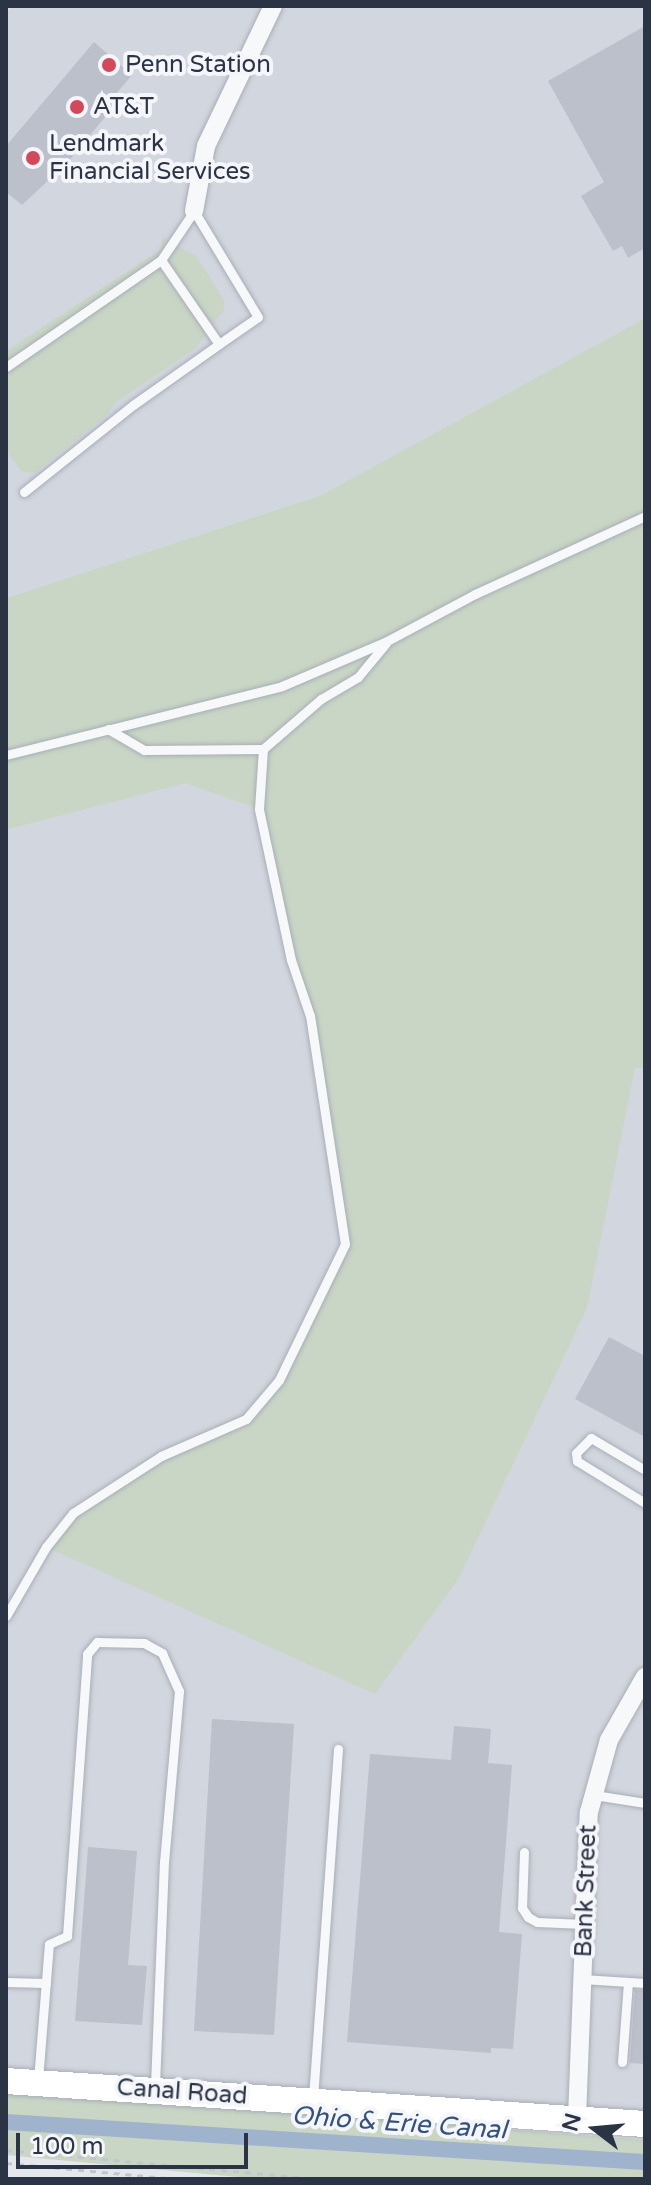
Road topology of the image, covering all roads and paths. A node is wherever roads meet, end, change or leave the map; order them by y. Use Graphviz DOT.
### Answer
graph roads {
  1 [pos="273,6"];
  2 [pos="194,211"];
  3 [pos="161,260"];
  4 [pos="219,344"];
  5 [pos="6,367"];
  6 [pos="24,492"];
  7 [pos="645,516"];
  8 [pos="387,641"];
  9 [pos="108,729"];
  10 [pos="263,749"];
  11 [pos="6,755"];
  12 [pos="645,1470"];
  13 [pos="645,1503"];
  14 [pos="6,1616"];
  15 [pos="645,1677"];
  16 [pos="638,1706"];
  17 [pos="338,1749"];
  18 [pos="594,1795"];
  19 [pos="645,1803"];
  20 [pos="524,1852"];
  21 [pos="584,1924"];
  22 [pos="582,1979"];
  23 [pos="6,1982"];
  24 [pos="628,1982"];
  25 [pos="46,1983"];
  26 [pos="645,1983"];
  27 [pos="622,2062"];
  28 [pos="6,2081"];
  29 [pos="38,2083"];
  30 [pos="155,2091"];
  31 [pos="313,2101"];
  32 [pos="577,2118"];
  33 [pos="645,2124"];
  34 [pos="6,2150"];
  35 [pos="6,2163"];
  36 [pos="177,2179"];
  37 [pos="316,2179"];
  1 -- 2 [label="street"];
  2 -- 3 [label="lane"];
  2 -- 4 [label="lane"];
  3 -- 4 [label="lane"];
  3 -- 5 [label="lane"];
  4 -- 6 [label="lane"];
  7 -- 8 [label="lane"];
  8 -- 9 [label="lane"];
  8 -- 10 [label="lane"];
  9 -- 10 [label="lane"];
  9 -- 11 [label="lane"];
  10 -- 14 [label="lane"];
  12 -- 13 [label="lane"];
  15 -- 16 [label="street, Bank Street"];
  16 -- 18 [label="street, Bank Street"];
  17 -- 31 [label="lane"];
  18 -- 19 [label="lane"];
  18 -- 21 [label="street, Bank Street"];
  20 -- 21 [label="lane"];
  21 -- 22 [label="street, Bank Street"];
  22 -- 24 [label="lane"];
  22 -- 32 [label="street, Bank Street"];
  23 -- 25 [label="lane"];
  24 -- 26 [label="lane"];
  24 -- 27 [label="lane"];
  25 -- 29 [label="lane"];
  25 -- 30 [label="lane"];
  28 -- 29 [label="main road, Canal Road"];
  29 -- 30 [label="main road, Canal Road"];
  30 -- 31 [label="main road, Canal Road"];
  31 -- 32 [label="main road, Canal Road"];
  32 -- 33 [label="main road, Canal Road"];
  34 -- 37 [label="path"];
  35 -- 36 [label="path"];
}
